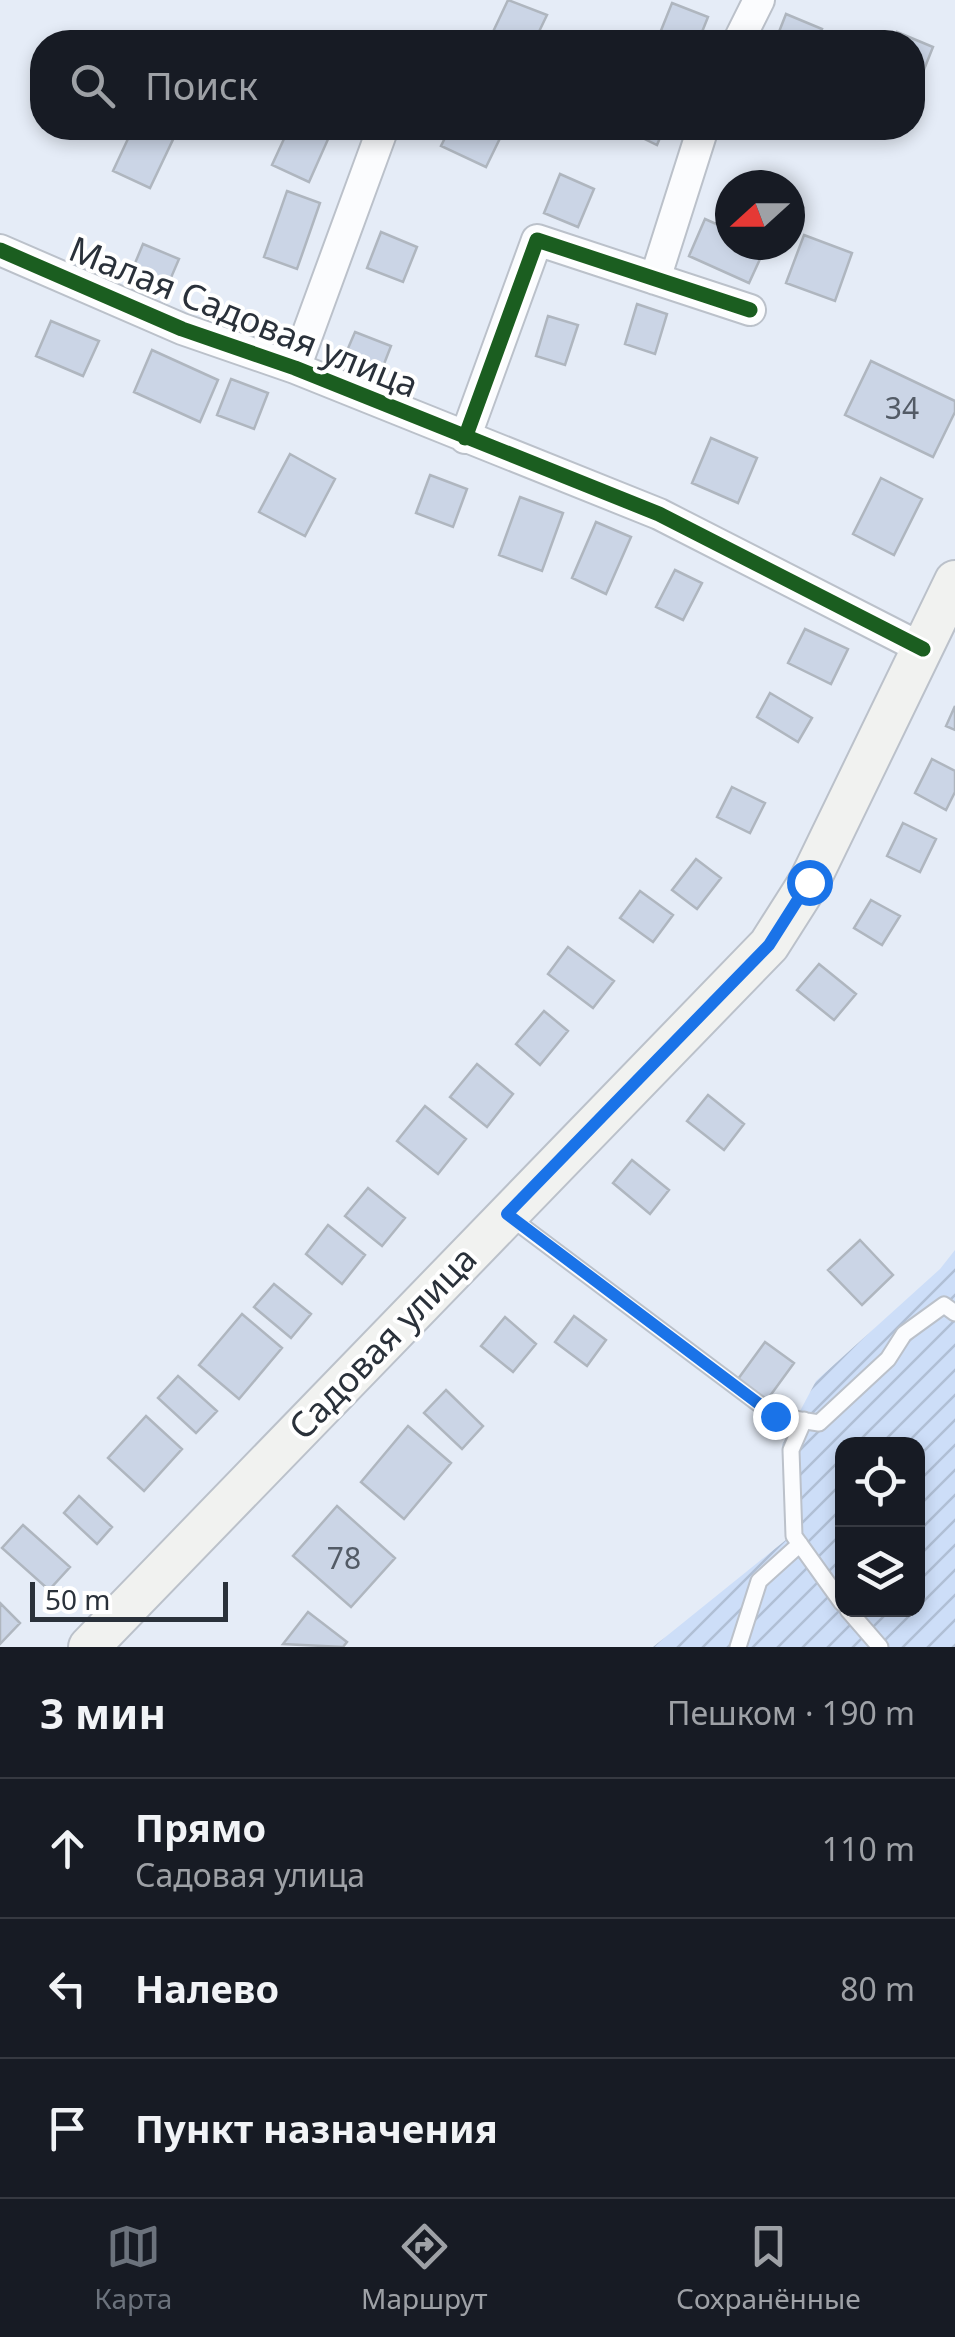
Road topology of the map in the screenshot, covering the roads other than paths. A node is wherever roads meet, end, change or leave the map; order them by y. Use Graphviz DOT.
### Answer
graph roads {
  1 [pos="759,0"];
  2 [pos="744,30"];
  3 [pos="380,140"];
  4 [pos="700,140"];
  5 [pos="0,250"];
  6 [pos="655,279"];
  7 [pos="750,310"];
  8 [pos="296,368"];
  9 [pos="464,438"];
  10 [pos="955,582"];
  11 [pos="924,649"];
  12 [pos="507,1214"];
  13 [pos="955,1289"];
  14 [pos="949,1309"];
  15 [pos="804,1420"];
  16 [pos="800,1544"];
  17 [pos="835,1593"];
  18 [pos="854,1617"];
  19 [pos="89,1647"];
  20 [pos="738,1647"];
  21 [pos="880,1647"];
  1 -- 2 [label="street"];
  3 -- 8 [label="street, Малая Садовая улица"];
  4 -- 6 [label="street"];
  5 -- 8 [label="street, Малая Садовая улица"];
  6 -- 7 [label="street"];
  6 -- 9 [label="street"];
  8 -- 9 [label="street, Малая Садовая улица"];
  9 -- 11 [label="street, Малая Садовая улица"];
  10 -- 11 [label="main road, Садовая улица"];
  11 -- 12 [label="main road, Садовая улица"];
  12 -- 15 [label="lane"];
  12 -- 19 [label="main road, Садовая улица"];
  13 -- 14 [label="lane"];
  14 -- 15 [label="lane"];
  15 -- 16 [label="lane"];
  16 -- 17 [label="lane"];
  16 -- 20 [label="lane"];
  18 -- 21 [label="lane"];
}
